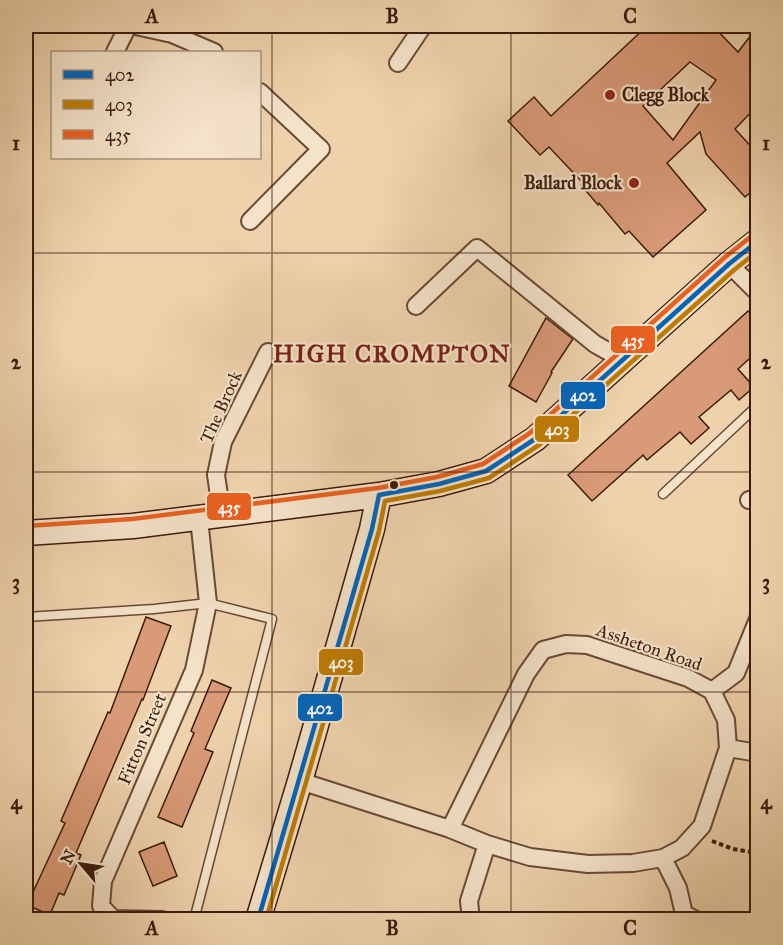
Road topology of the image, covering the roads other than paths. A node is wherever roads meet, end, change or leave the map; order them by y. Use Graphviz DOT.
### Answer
graph roads {
  1 [pos="128,26"];
  2 [pos="136,26"];
  3 [pos="423,26"];
  4 [pos="116,51"];
  5 [pos="212,51"];
  6 [pos="398,63"];
  7 [pos="261,93"];
  8 [pos="250,220"];
  9 [pos="758,241"];
  10 [pos="729,264"];
  11 [pos="758,293"];
  12 [pos="416,306"];
  13 [pos="268,352"];
  14 [pos="623,360"];
  15 [pos="758,405"];
  16 [pos="663,494"];
  17 [pos="379,495"];
  18 [pos="211,517"];
  19 [pos="26,533"];
  20 [pos="208,603"];
  21 [pos="26,616"];
  22 [pos="758,619"];
  23 [pos="712,691"];
  24 [pos="728,748"];
  25 [pos="758,753"];
  26 [pos="300,781"];
  27 [pos="450,830"];
  28 [pos="487,844"];
  29 [pos="663,858"];
  30 [pos="686,918"];
  31 [pos="162,920"];
  32 [pos="194,920"];
  33 [pos="258,920"];
  34 [pos="471,920"];
  1 -- 4 [label="street"];
  2 -- 5 [label="street"];
  3 -- 6 [label="street"];
  7 -- 8 [label="street"];
  9 -- 10 [label="main road"];
  10 -- 11 [label="street"];
  10 -- 14 [label="main road"];
  12 -- 14 [label="street"];
  13 -- 18 [label="street, The Brock"];
  14 -- 17 [label="main road"];
  15 -- 16 [label="lane"];
  17 -- 18 [label="main road"];
  17 -- 26 [label="main road"];
  18 -- 19 [label="main road"];
  18 -- 20 [label="street, Fitton Street"];
  20 -- 21 [label="lane"];
  20 -- 31 [label="street, Fitton Street"];
  20 -- 32 [label="lane"];
  22 -- 23 [label="street"];
  23 -- 24 [label="street, Assheton Road"];
  23 -- 27 [label="street, Assheton Road"];
  24 -- 25 [label="street"];
  24 -- 29 [label="street, Assheton Road"];
  26 -- 27 [label="street, Assheton Road"];
  26 -- 33 [label="main road"];
  27 -- 28 [label="street, Assheton Road"];
  28 -- 29 [label="street, Assheton Road"];
  28 -- 34 [label="street"];
  29 -- 30 [label="street"];
}
